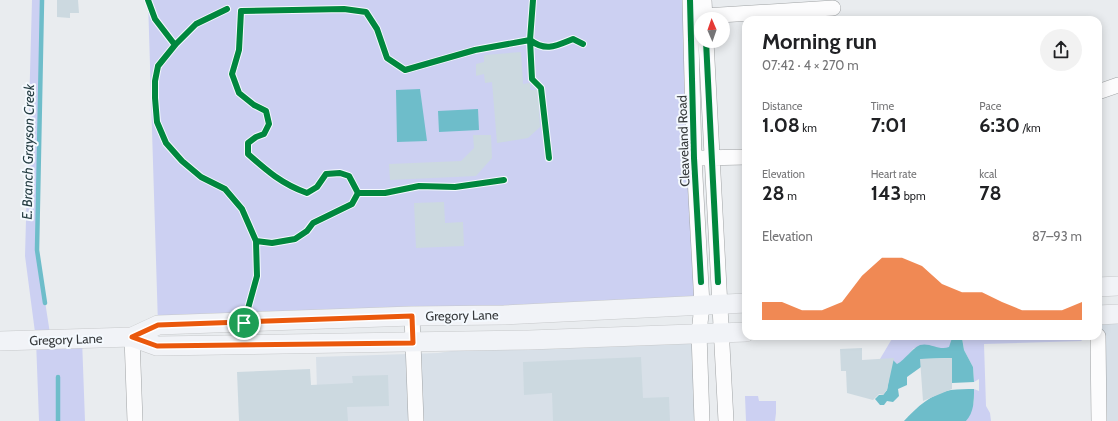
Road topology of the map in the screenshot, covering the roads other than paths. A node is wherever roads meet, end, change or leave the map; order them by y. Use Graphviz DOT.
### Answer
graph roads {
  1 [pos="690,0"];
  2 [pos="704,0"];
  3 [pos="833,9"];
  4 [pos="704,12"];
  5 [pos="730,16"];
  6 [pos="706,48"];
  7 [pos="1118,85"];
  8 [pos="1102,91"];
  9 [pos="742,157"];
  10 [pos="694,158"];
  11 [pos="712,158"];
  12 [pos="1118,286"];
  13 [pos="1102,287"];
  14 [pos="742,303"];
  15 [pos="710,305"];
  16 [pos="1118,314"];
  17 [pos="1102,315"];
  18 [pos="412,316"];
  19 [pos="742,332"];
  20 [pos="700,333"];
  21 [pos="722,333"];
  22 [pos="132,337"];
  23 [pos="1098,340"];
  24 [pos="0,342"];
  25 [pos="413,343"];
  26 [pos="135,421"];
  27 [pos="416,421"];
  28 [pos="702,421"];
  29 [pos="726,421"];
  30 [pos="1100,421"];
  1 -- 10 [label="street, Cleaveland Road"];
  2 -- 4 [label="street"];
  3 -- 5 [label="street"];
  6 -- 11 [label="street, Cleaveland Road"];
  7 -- 8 [label="street"];
  9 -- 11 [label="street"];
  10 -- 11 [label="street"];
  10 -- 15 [label="street, Cleaveland Road"];
  11 -- 15 [label="street, Cleaveland Road"];
  12 -- 13 [label="main road"];
  14 -- 15 [label="main road, Gregory Lane"];
  15 -- 18 [label="main road, Gregory Lane"];
  15 -- 20 [label="street, Cleaveland Road"];
  15 -- 21 [label="street, Cleaveland Road"];
  16 -- 17 [label="main road"];
  18 -- 22 [label="main road, Gregory Lane"];
  18 -- 25 [label="street"];
  19 -- 21 [label="main road, Gregory Lane"];
  20 -- 21 [label="main road, Gregory Lane"];
  20 -- 25 [label="main road, Gregory Lane"];
  20 -- 28 [label="street, Cleaveland Road"];
  21 -- 29 [label="street, Cleaveland Road"];
  22 -- 24 [label="main road, Gregory Lane"];
  22 -- 25 [label="main road, Gregory Lane"];
  22 -- 26 [label="street"];
  23 -- 30 [label="street"];
  25 -- 27 [label="street"];
}
